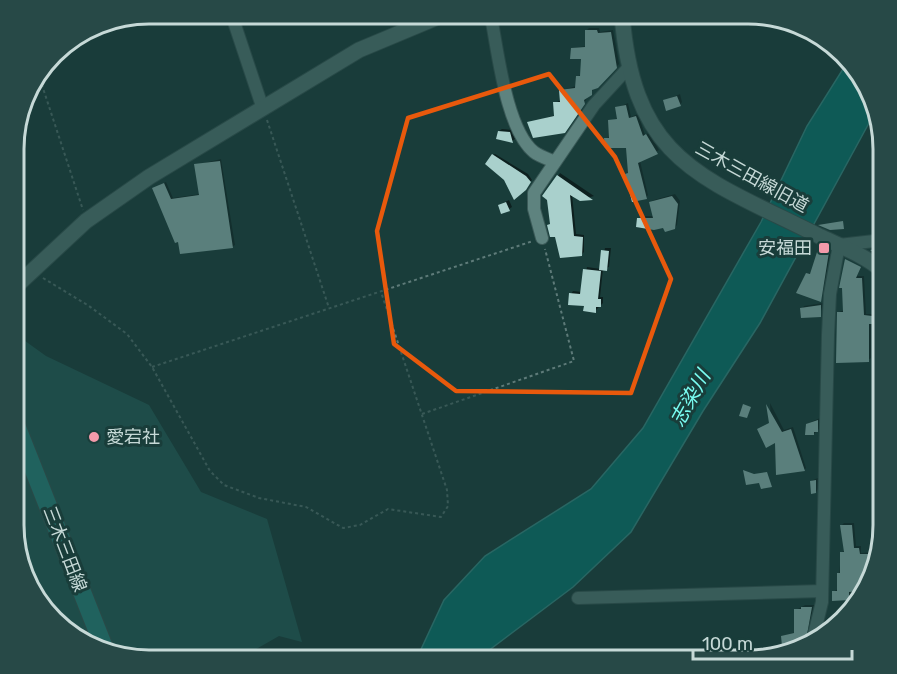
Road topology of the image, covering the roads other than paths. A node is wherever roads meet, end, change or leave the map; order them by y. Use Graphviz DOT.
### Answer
graph roads {
  1 [pos="234,24"];
  2 [pos="421,24"];
  3 [pos="492,24"];
  4 [pos="622,24"];
  5 [pos="628,68"];
  6 [pos="263,109"];
  7 [pos="555,162"];
  8 [pos="542,238"];
  9 [pos="873,241"];
  10 [pos="838,245"];
  11 [pos="873,265"];
  12 [pos="24,277"];
  13 [pos="24,445"];
  14 [pos="822,591"];
  15 [pos="578,598"];
  16 [pos="815,630"];
  17 [pos="101,640"];
  1 -- 6 [label="street"];
  2 -- 6 [label="street"];
  3 -- 7 [label="street"];
  4 -- 5 [label="street, 三木三田線旧道"];
  5 -- 7 [label="street"];
  5 -- 10 [label="street, 三木三田線旧道"];
  6 -- 12 [label="street"];
  7 -- 8 [label="street"];
  9 -- 10 [label="street"];
  10 -- 11 [label="street, 三木三田線旧道"];
  10 -- 14 [label="street"];
  13 -- 17 [label="main road, 三木三田線"];
  14 -- 15 [label="street"];
  14 -- 16 [label="street"];
}
